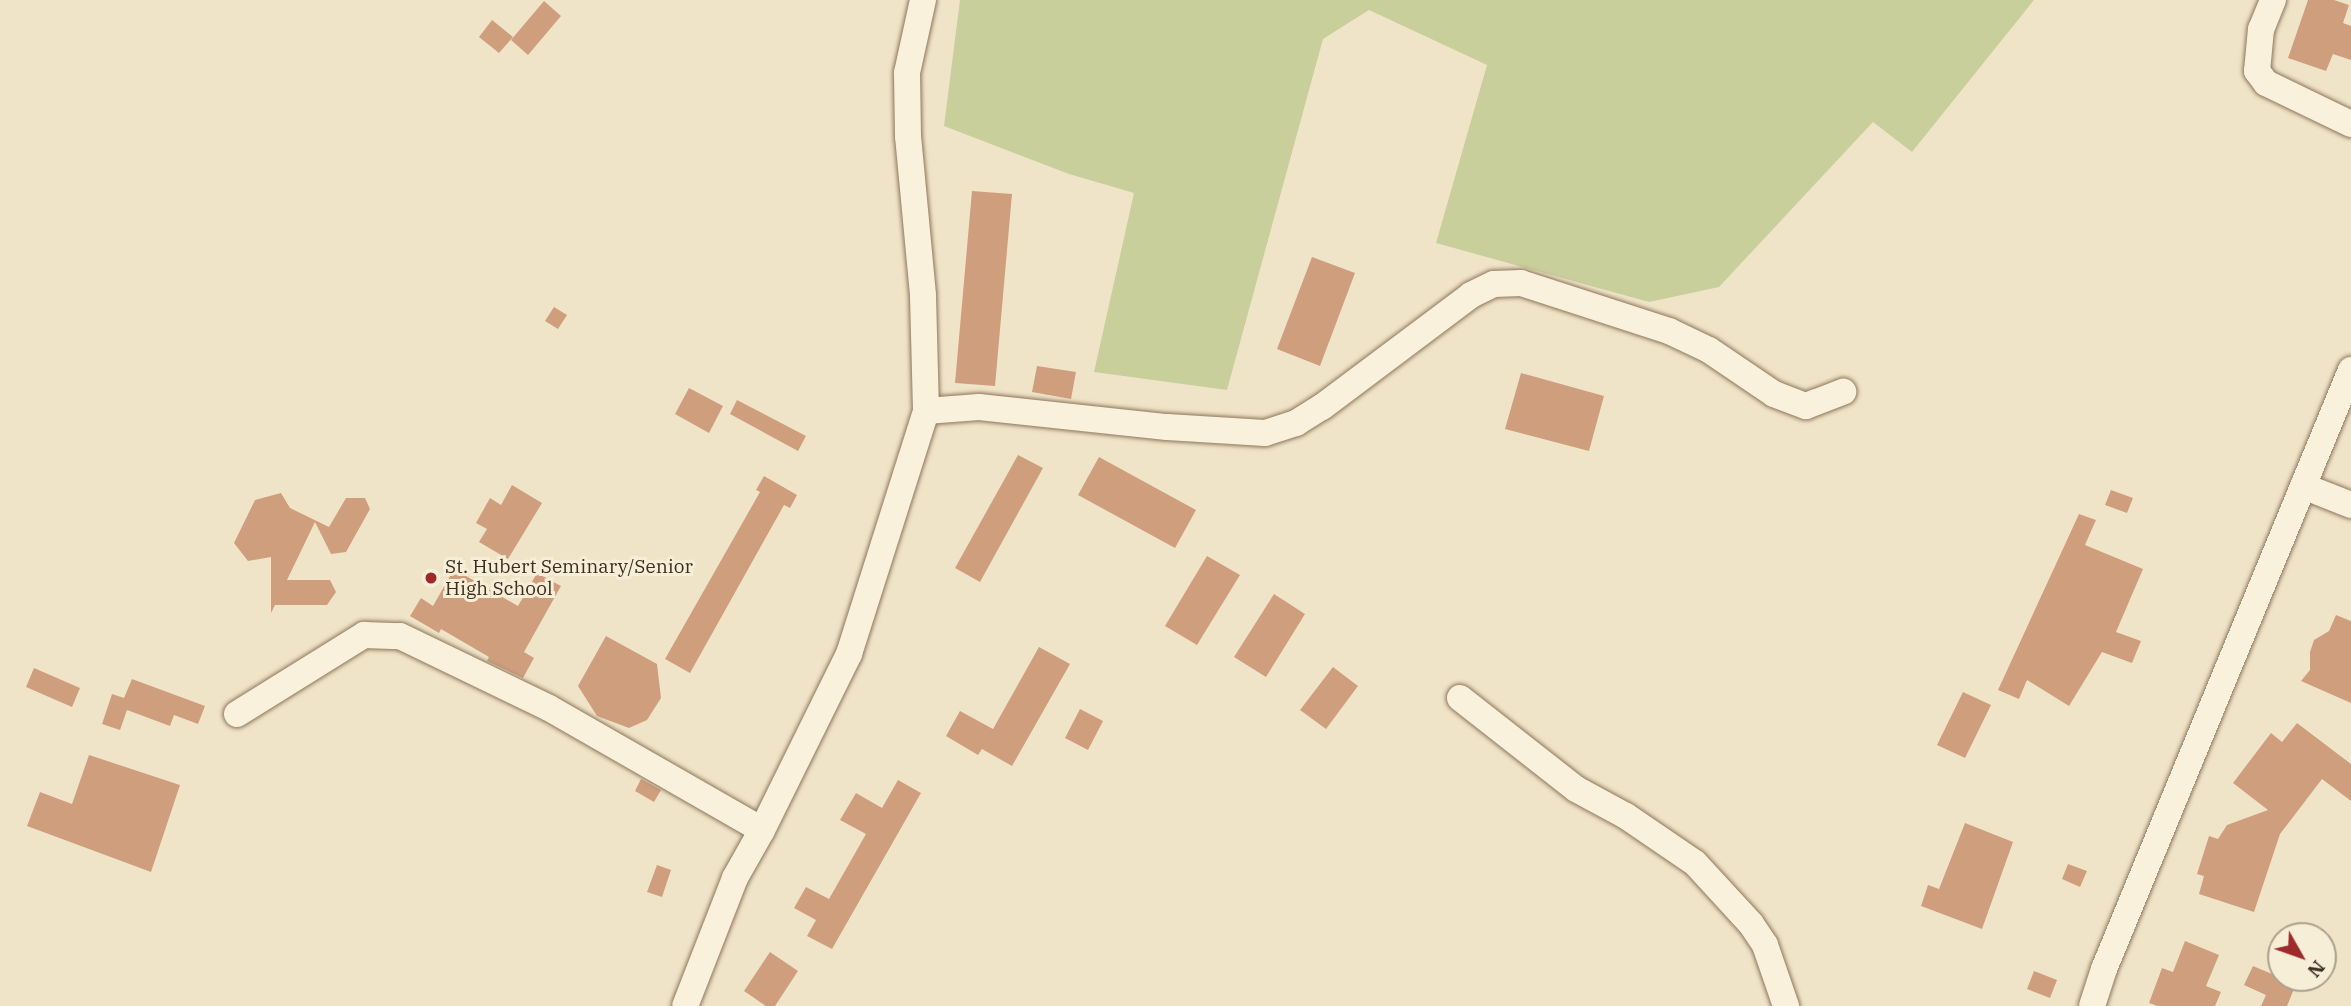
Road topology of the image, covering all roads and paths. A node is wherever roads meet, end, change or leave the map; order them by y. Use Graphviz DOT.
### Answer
graph roads {
  1 [pos="923,0"];
  2 [pos="2273,0"];
  3 [pos="2351,124"];
  4 [pos="2351,370"];
  5 [pos="1843,392"];
  6 [pos="926,411"];
  7 [pos="2303,486"];
  8 [pos="2351,505"];
  9 [pos="1460,698"];
  10 [pos="237,714"];
  11 [pos="762,830"];
  12 [pos="685,1006"];
  13 [pos="1786,1006"];
  14 [pos="2092,1006"];
  1 -- 6 [label="street"];
  2 -- 3 [label="street"];
  4 -- 7 [label="street"];
  5 -- 6 [label="street"];
  6 -- 11 [label="street"];
  7 -- 8 [label="street"];
  7 -- 14 [label="street"];
  9 -- 13 [label="street"];
  10 -- 11 [label="street"];
  11 -- 12 [label="street"];
}
